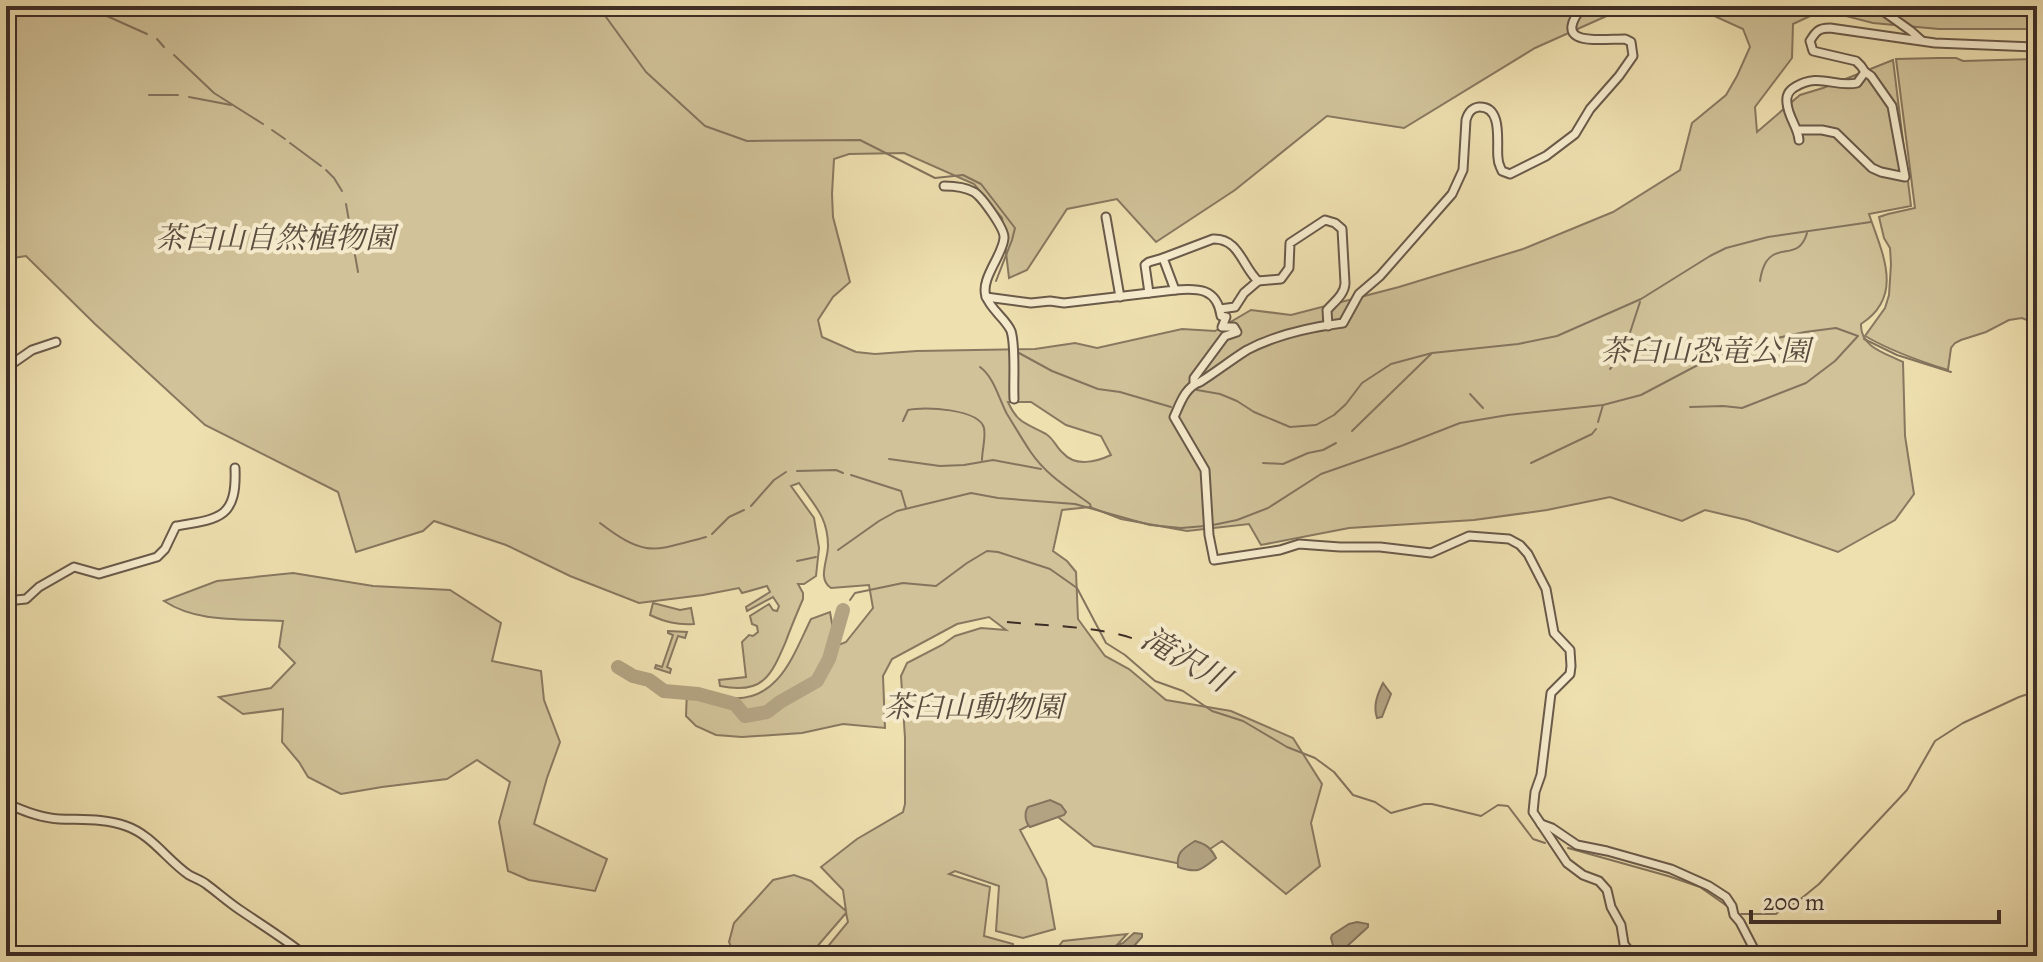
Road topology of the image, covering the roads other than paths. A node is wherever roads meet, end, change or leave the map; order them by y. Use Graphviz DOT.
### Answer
graph roads {
  1 [pos="1583,6"];
  2 [pos="1876,6"];
  3 [pos="1922,41"];
  4 [pos="2037,47"];
  5 [pos="1865,72"];
  6 [pos="944,186"];
  7 [pos="1106,217"];
  8 [pos="1163,258"];
  9 [pos="1258,281"];
  10 [pos="1175,290"];
  11 [pos="1149,293"];
  12 [pos="986,297"];
  13 [pos="1120,297"];
  14 [pos="1220,309"];
  15 [pos="1328,326"];
  16 [pos="56,342"];
  17 [pos="6,368"];
  18 [pos="1194,384"];
  19 [pos="1014,399"];
  20 [pos="235,468"];
  21 [pos="6,601"];
  22 [pos="6,803"];
  23 [pos="1540,824"];
  24 [pos="306,956"];
  25 [pos="1633,956"];
  26 [pos="1783,956"];
  1 -- 15 [label="street"];
  2 -- 3 [label="street"];
  3 -- 4 [label="street"];
  3 -- 5 [label="street"];
  5 -- 5 [label="street"];
  6 -- 12 [label="street"];
  7 -- 13 [label="street"];
  8 -- 9 [label="street"];
  8 -- 10 [label="street"];
  8 -- 11 [label="street"];
  9 -- 14 [label="street"];
  9 -- 15 [label="street"];
  10 -- 11 [label="street"];
  10 -- 14 [label="street"];
  11 -- 13 [label="street"];
  12 -- 13 [label="street"];
  12 -- 19 [label="street"];
  14 -- 18 [label="street"];
  15 -- 18 [label="street"];
  16 -- 17 [label="street"];
  18 -- 23 [label="street"];
  20 -- 21 [label="street"];
  22 -- 24 [label="street"];
  23 -- 25 [label="street"];
  23 -- 26 [label="street"];
}
